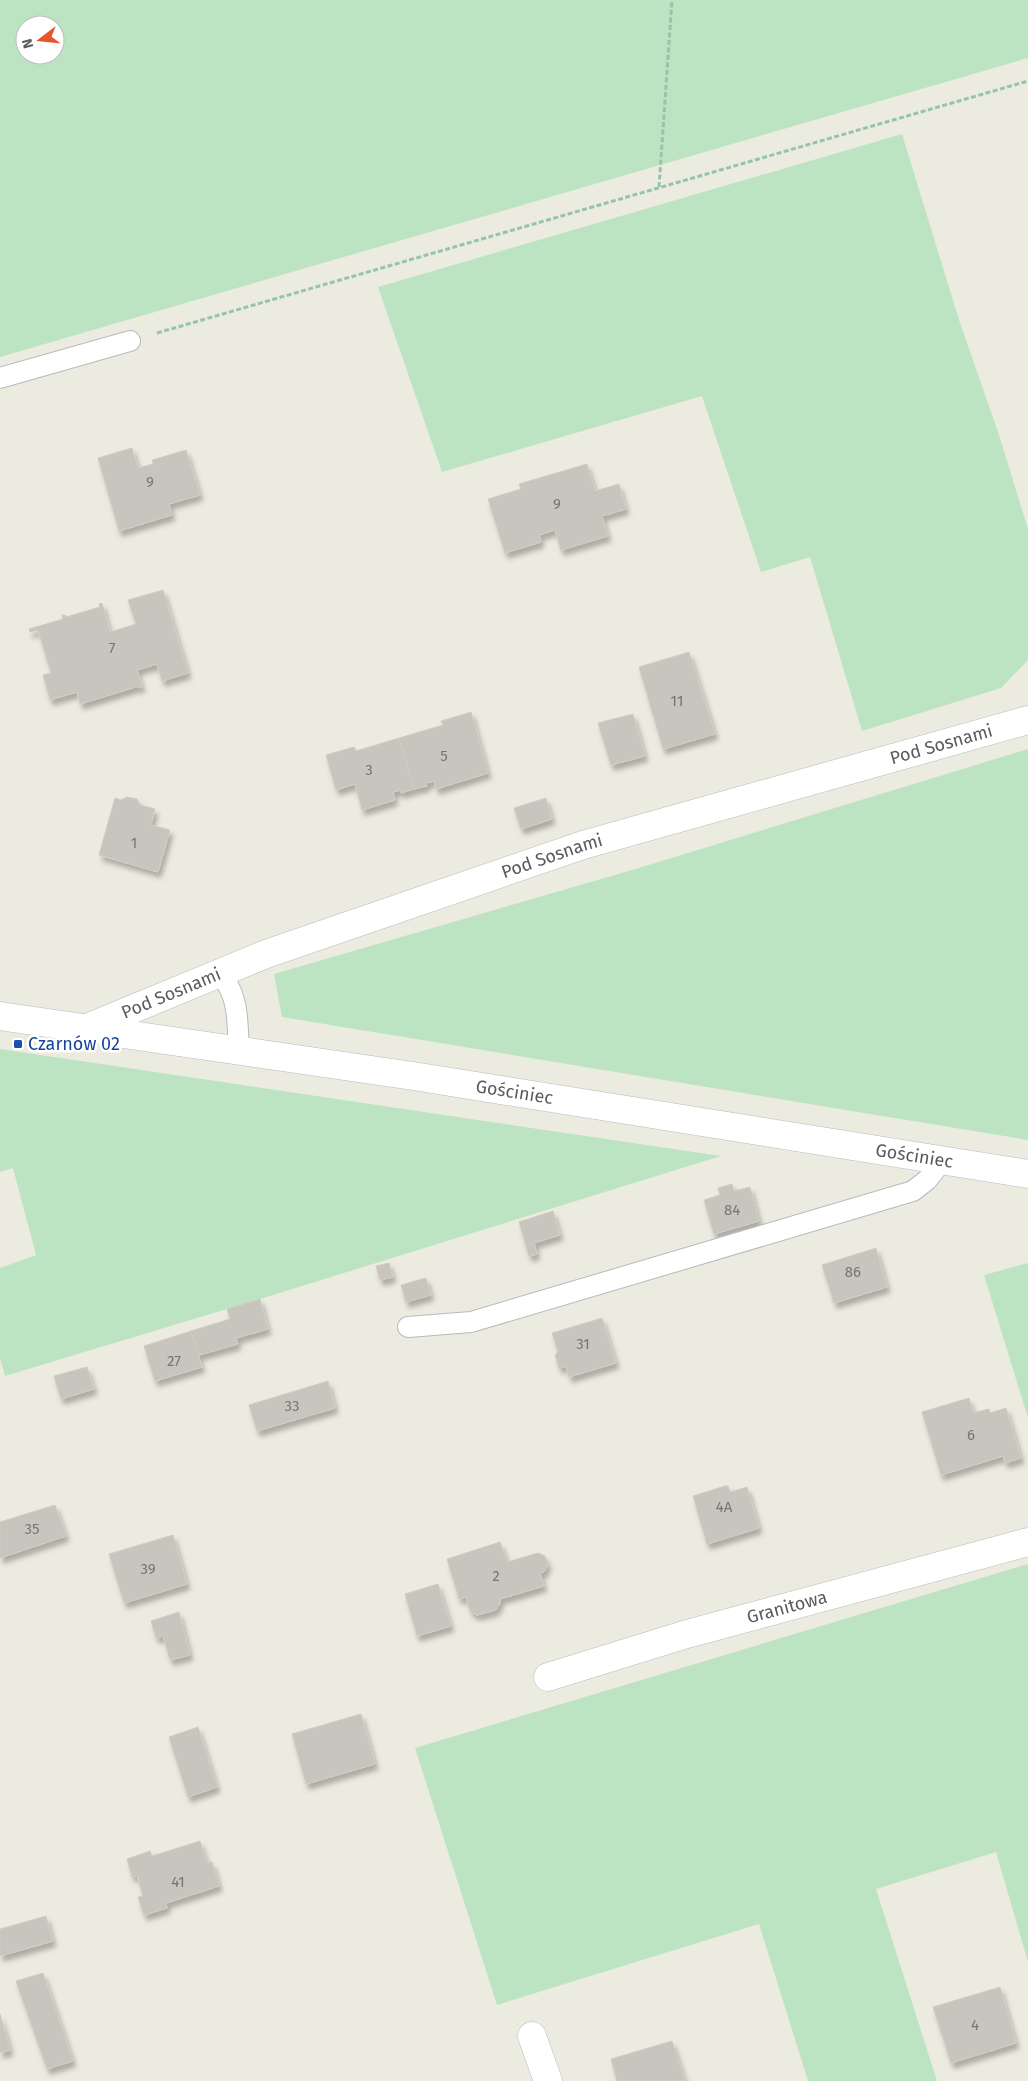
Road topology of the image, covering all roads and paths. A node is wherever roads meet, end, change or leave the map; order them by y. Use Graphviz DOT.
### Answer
graph roads {
  1 [pos="672,0"];
  2 [pos="1028,81"];
  3 [pos="659,187"];
  4 [pos="130,341"];
  5 [pos="0,378"];
  6 [pos="1028,720"];
  7 [pos="218,973"];
  8 [pos="0,1016"];
  9 [pos="87,1028"];
  10 [pos="239,1051"];
  11 [pos="942,1161"];
  12 [pos="1028,1174"];
  13 [pos="408,1327"];
  14 [pos="1028,1542"];
  15 [pos="548,1677"];
  16 [pos="532,2036"];
  17 [pos="548,2081"];
  1 -- 3 [label="path"];
  2 -- 3 [label="path"];
  3 -- 4 [label="path"];
  4 -- 5 [label="lane"];
  6 -- 7 [label="street, Pod Sosnami"];
  7 -- 9 [label="street, Pod Sosnami"];
  7 -- 10 [label="lane"];
  8 -- 9 [label="street, Gościniec"];
  9 -- 10 [label="street, Gościniec"];
  10 -- 11 [label="street, Gościniec"];
  11 -- 12 [label="street, Gościniec"];
  11 -- 13 [label="lane"];
  14 -- 15 [label="street, Granitowa"];
  16 -- 17 [label="street"];
}
